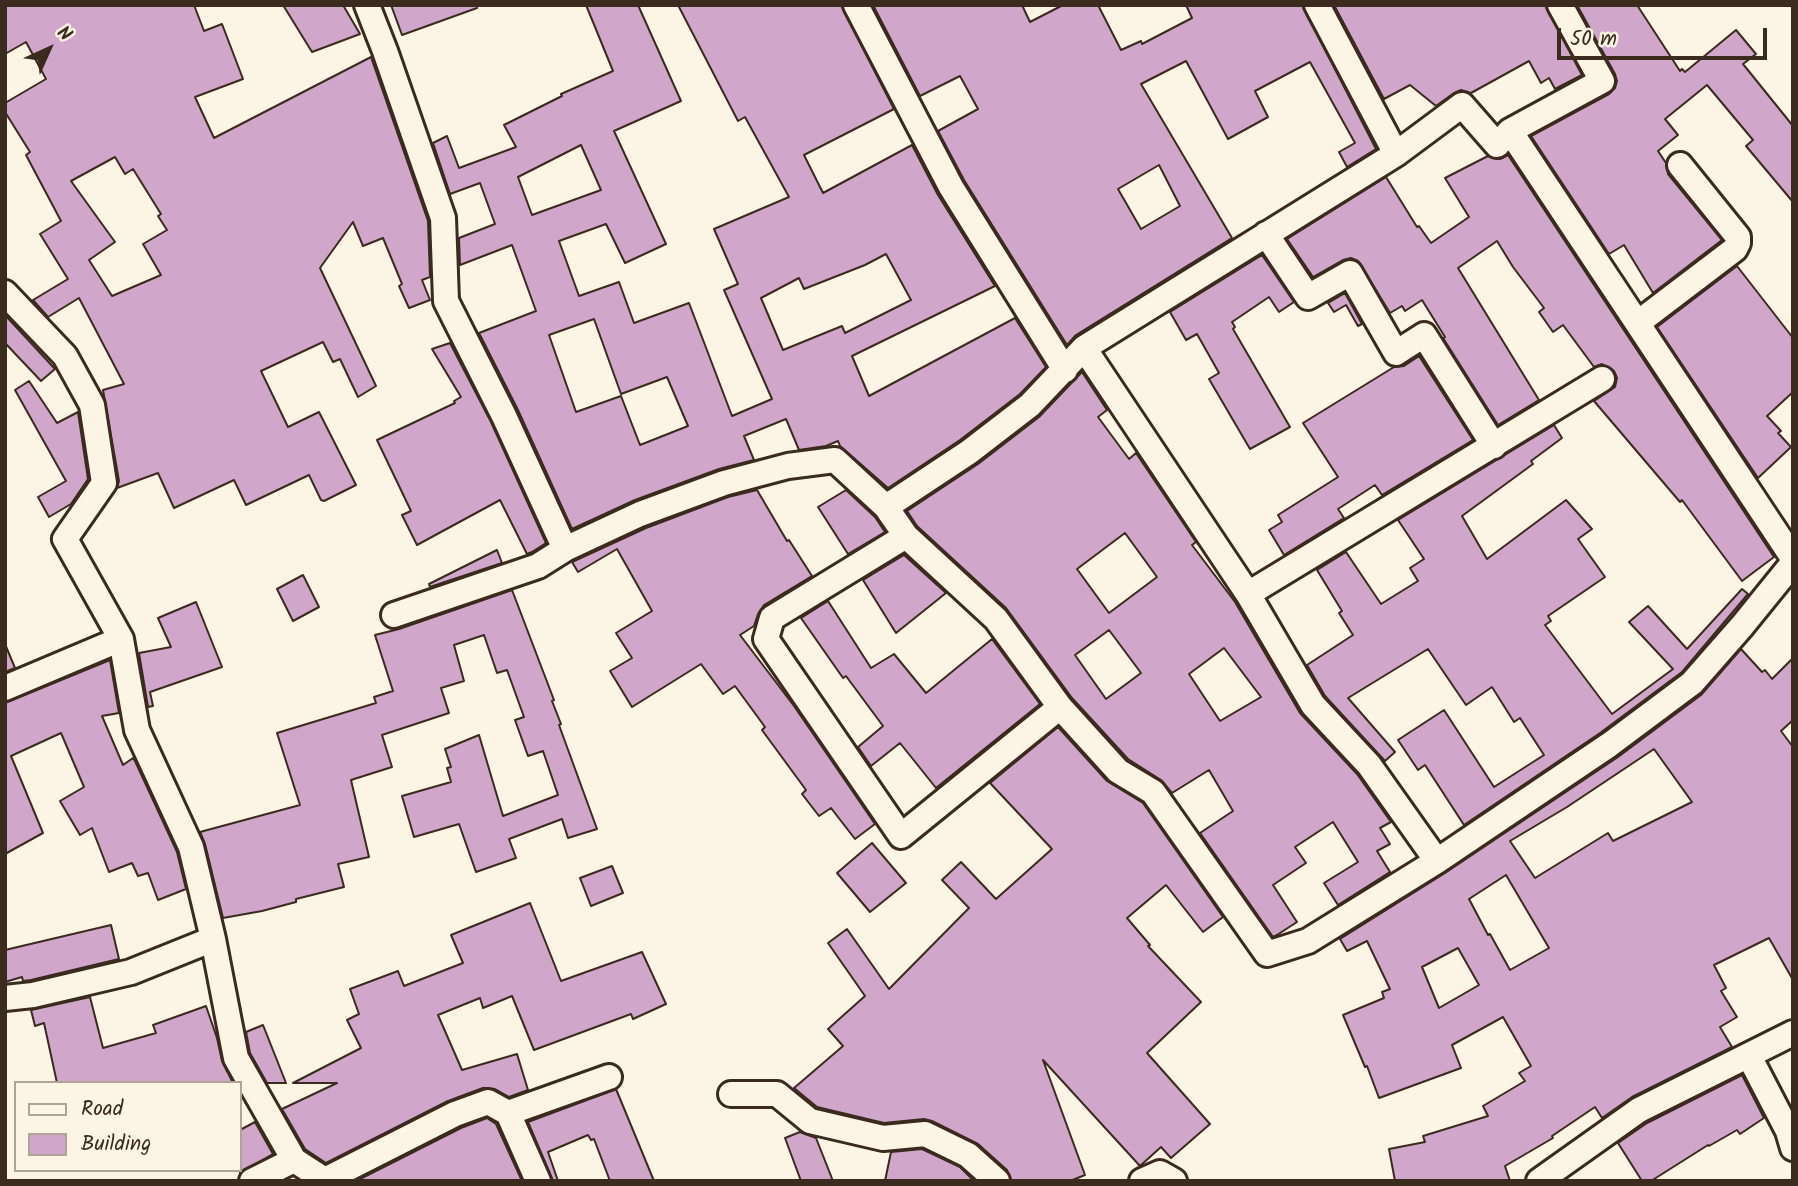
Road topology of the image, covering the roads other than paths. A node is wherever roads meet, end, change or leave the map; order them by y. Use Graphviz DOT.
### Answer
graph roads {
  1 [pos="367,5"];
  2 [pos="856,5"];
  3 [pos="1317,5"];
  4 [pos="1560,5"];
  5 [pos="1510,131"];
  6 [pos="1396,154"];
  7 [pos="1680,165"];
  8 [pos="1266,234"];
  9 [pos="5,293"];
  10 [pos="1639,322"];
  11 [pos="1084,348"];
  12 [pos="1065,370"];
  13 [pos="1602,379"];
  14 [pos="1494,446"];
  15 [pos="886,507"];
  16 [pos="906,536"];
  17 [pos="565,549"];
  18 [pos="1793,561"];
  19 [pos="1248,594"];
  20 [pos="394,615"];
  21 [pos="121,639"];
  22 [pos="5,688"];
  23 [pos="1060,707"];
  24 [pos="1437,861"];
  25 [pos="213,939"];
  26 [pos="5,998"];
  27 [pos="1793,1033"];
  28 [pos="1749,1055"];
  29 [pos="609,1077"];
  30 [pos="731,1094"];
  31 [pos="508,1113"];
  32 [pos="1793,1148"];
  33 [pos="294,1160"];
  34 [pos="253,1181"];
  35 [pos="538,1181"];
  36 [pos="997,1181"];
  37 [pos="1142,1181"];
  38 [pos="1174,1181"];
  39 [pos="1539,1181"];
  1 -- 17 [label="street"];
  2 -- 12 [label="street"];
  3 -- 6 [label="street"];
  4 -- 5 [label="street"];
  5 -- 6 [label="street"];
  5 -- 10 [label="street"];
  6 -- 8 [label="street"];
  7 -- 10 [label="street"];
  8 -- 11 [label="street"];
  8 -- 14 [label="street"];
  9 -- 21 [label="street"];
  10 -- 18 [label="street"];
  11 -- 12 [label="street"];
  11 -- 19 [label="street"];
  12 -- 15 [label="street"];
  13 -- 14 [label="street"];
  14 -- 19 [label="street"];
  15 -- 16 [label="street"];
  15 -- 17 [label="street"];
  16 -- 23 [label="street"];
  16 -- 23 [label="street"];
  17 -- 20 [label="street"];
  18 -- 24 [label="street"];
  19 -- 24 [label="street"];
  21 -- 22 [label="street"];
  21 -- 25 [label="street"];
  23 -- 24 [label="street"];
  25 -- 26 [label="street"];
  25 -- 33 [label="street"];
  27 -- 28 [label="street"];
  28 -- 32 [label="street"];
  28 -- 39 [label="street"];
  29 -- 31 [label="street"];
  30 -- 36 [label="street"];
  31 -- 33 [label="street"];
  31 -- 35 [label="street"];
  33 -- 34 [label="street"];
  37 -- 38 [label="street"];
}
